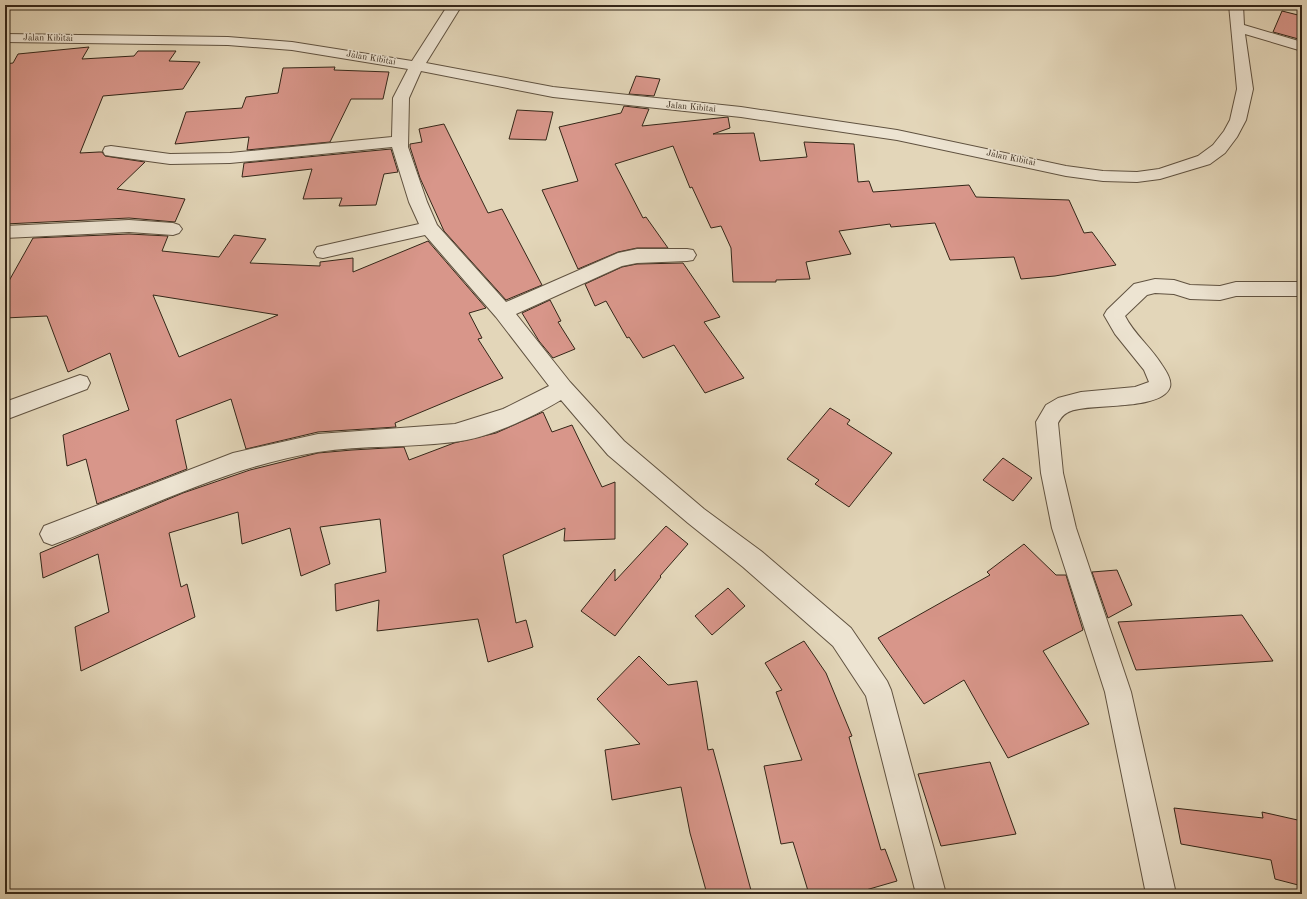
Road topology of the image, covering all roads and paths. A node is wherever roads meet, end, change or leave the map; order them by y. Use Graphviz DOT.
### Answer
graph roads {
  1 [pos="455,5"];
  2 [pos="1236,5"];
  3 [pos="1237,27"];
  4 [pos="5,38"];
  5 [pos="51,38"];
  6 [pos="5,46"];
  7 [pos="1302,48"];
  8 [pos="416,67"];
  9 [pos="400,142"];
  10 [pos="111,151"];
  11 [pos="429,228"];
  12 [pos="172,229"];
  13 [pos="5,232"];
  14 [pos="323,252"];
  15 [pos="687,255"];
  16 [pos="1302,289"];
  17 [pos="503,312"];
  18 [pos="80,383"];
  19 [pos="563,388"];
  20 [pos="5,411"];
  21 [pos="52,534"];
  22 [pos="931,894"];
  23 [pos="1161,894"];
  1 -- 8 [label="street"];
  2 -- 3 [label="street, Jalan Kibitai"];
  3 -- 7 [label="street"];
  3 -- 8 [label="street, Jalan Kibitai"];
  4 -- 5 [label="street, Jalan Kibitai"];
  5 -- 6 [label="street"];
  5 -- 8 [label="street, Jalan Kibitai"];
  8 -- 9 [label="street"];
  9 -- 10 [label="street"];
  9 -- 11 [label="street"];
  11 -- 14 [label="street"];
  11 -- 17 [label="street"];
  12 -- 13 [label="street"];
  15 -- 17 [label="street"];
  16 -- 23 [label="street"];
  17 -- 19 [label="street"];
  18 -- 20 [label="street"];
  19 -- 21 [label="street"];
  19 -- 22 [label="street"];
}
